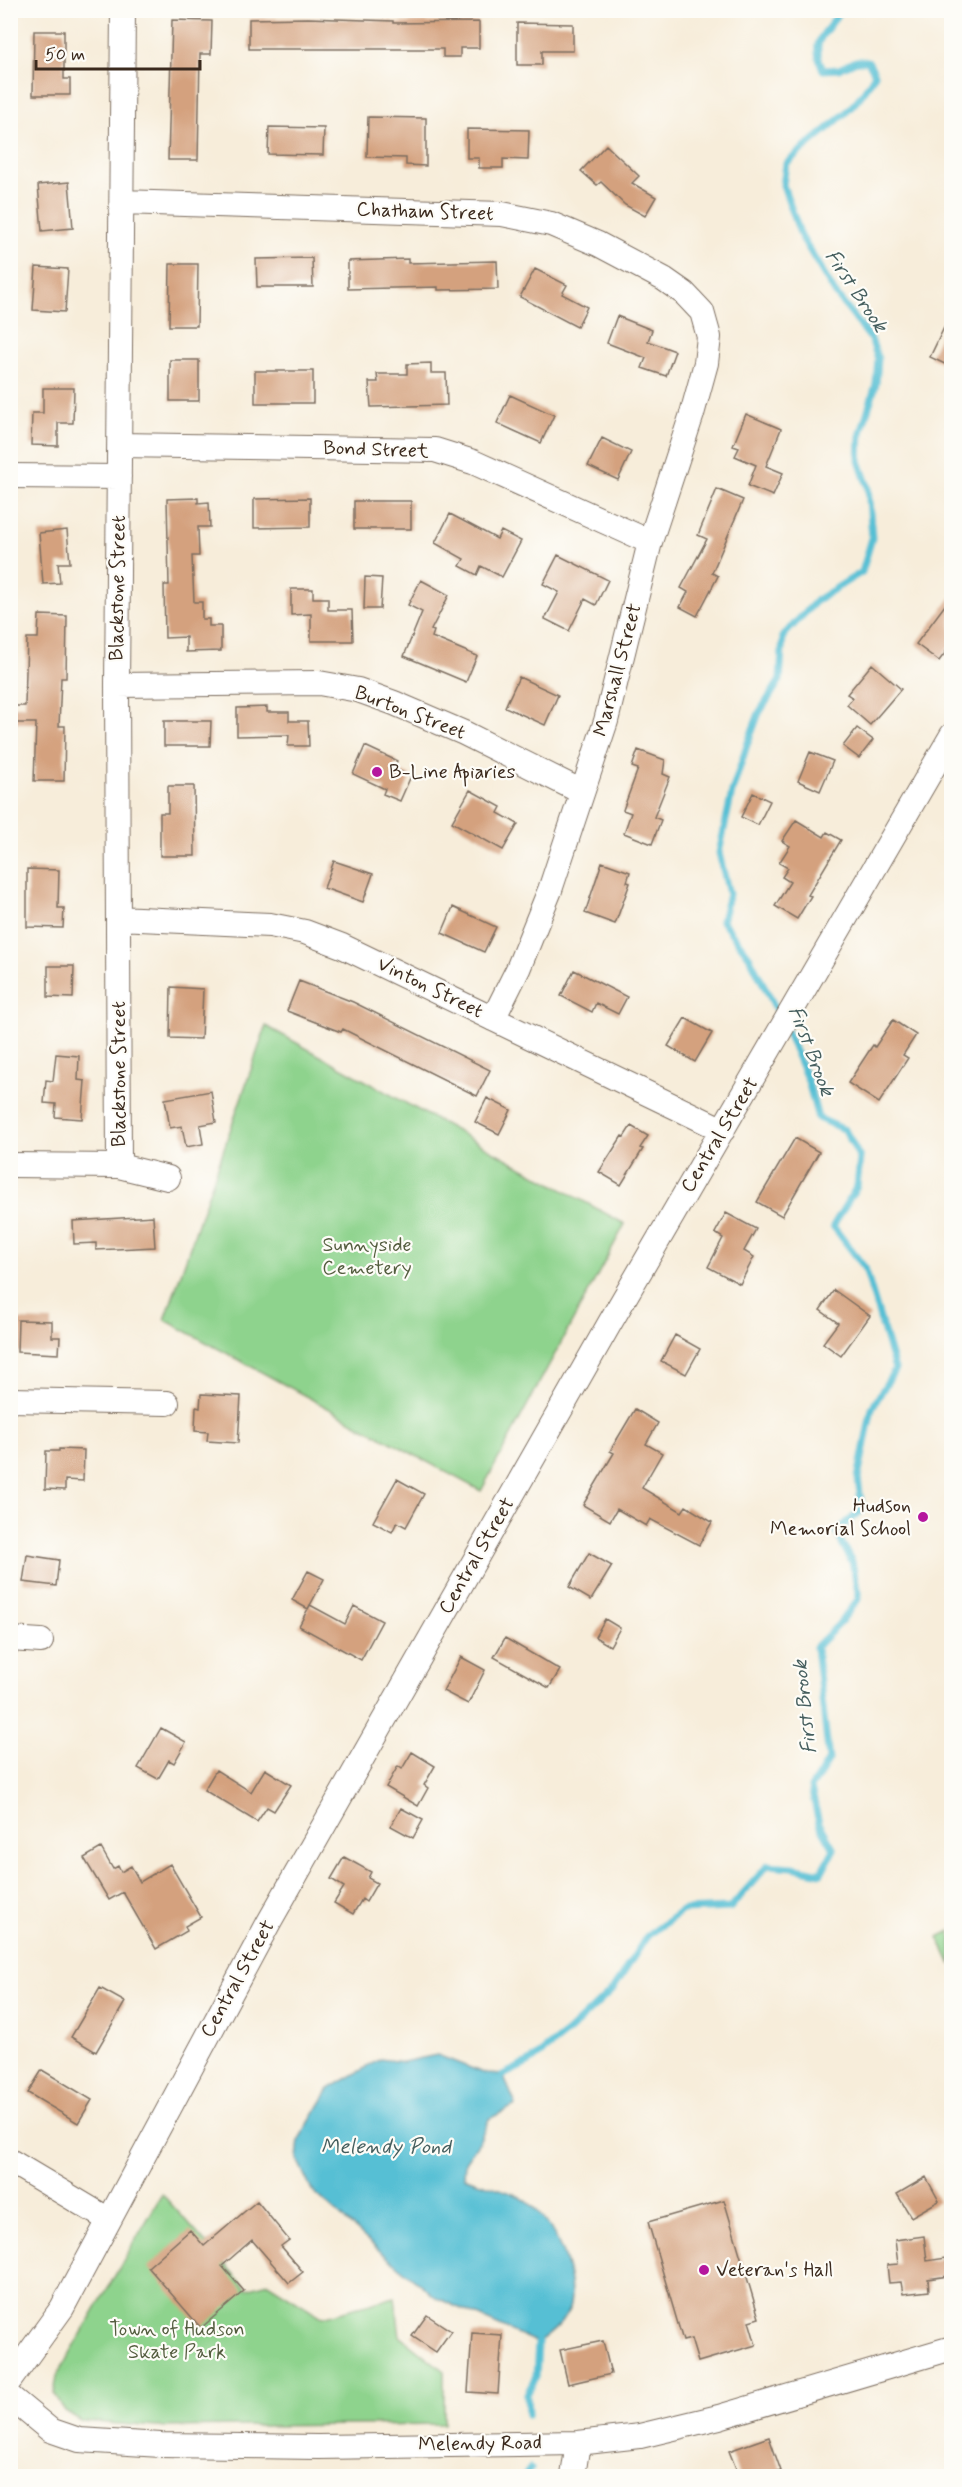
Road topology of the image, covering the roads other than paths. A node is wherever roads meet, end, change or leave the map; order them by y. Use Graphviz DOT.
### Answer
graph roads {
  1 [pos="123,10"];
  2 [pos="122,202"];
  3 [pos="702,312"];
  4 [pos="120,445"];
  5 [pos="10,476"];
  6 [pos="119,477"];
  7 [pos="650,542"];
  8 [pos="117,685"];
  9 [pos="951,736"];
  10 [pos="582,792"];
  11 [pos="118,918"];
  12 [pos="493,1019"];
  13 [pos="723,1130"];
  14 [pos="10,1165"];
  15 [pos="119,1166"];
  16 [pos="168,1178"];
  17 [pos="10,1400"];
  18 [pos="167,1403"];
  19 [pos="10,1639"];
  20 [pos="41,1641"];
  21 [pos="10,2162"];
  22 [pos="109,2220"];
  23 [pos="951,2348"];
  24 [pos="10,2380"];
  25 [pos="10,2397"];
  26 [pos="578,2443"];
  27 [pos="573,2476"];
  1 -- 2 [label="street, Blackstone Street"];
  2 -- 3 [label="street, Chatham Street"];
  2 -- 4 [label="street, Blackstone Street"];
  3 -- 7 [label="street, Marshall Street"];
  4 -- 6 [label="street, Blackstone Street"];
  4 -- 7 [label="street, Bond Street"];
  5 -- 6 [label="street"];
  6 -- 8 [label="street, Blackstone Street"];
  7 -- 10 [label="street, Marshall Street"];
  8 -- 10 [label="street, Burton Street"];
  8 -- 11 [label="street, Blackstone Street"];
  9 -- 13 [label="street, Central Street"];
  10 -- 12 [label="street, Marshall Street"];
  11 -- 12 [label="street, Vinton Street"];
  11 -- 15 [label="street, Blackstone Street"];
  12 -- 13 [label="street, Vinton Street"];
  13 -- 22 [label="street, Central Street"];
  14 -- 15 [label="street"];
  15 -- 16 [label="street"];
  17 -- 18 [label="street"];
  19 -- 20 [label="street"];
  21 -- 22 [label="street"];
  22 -- 24 [label="street, Central Street"];
  23 -- 26 [label="street, Melendy Road"];
  25 -- 26 [label="street, Melendy Road"];
  26 -- 27 [label="street"];
}
